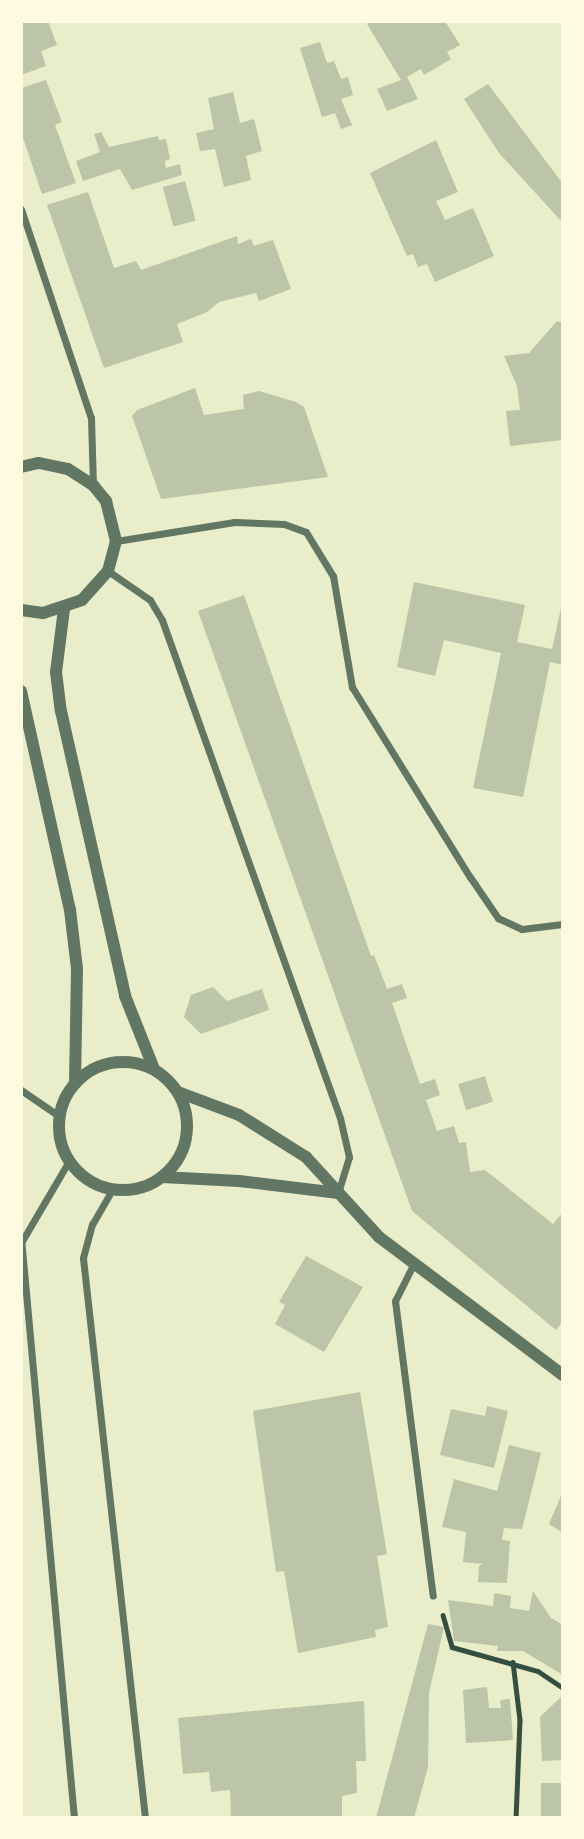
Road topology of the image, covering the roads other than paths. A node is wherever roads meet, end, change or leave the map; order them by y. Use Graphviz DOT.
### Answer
graph roads {
  1 [pos="21,209"];
  2 [pos="21,467"];
  3 [pos="93,485"];
  4 [pos="116,541"];
  5 [pos="108,571"];
  6 [pos="64,609"];
  7 [pos="21,610"];
  8 [pos="21,691"];
  9 [pos="563,924"];
  10 [pos="154,1069"];
  11 [pos="75,1082"];
  12 [pos="21,1090"];
  13 [pos="178,1092"];
  14 [pos="59,1116"];
  15 [pos="69,1161"];
  16 [pos="163,1177"];
  17 [pos="112,1189"];
  18 [pos="338,1193"];
  19 [pos="22,1239"];
  20 [pos="413,1265"];
  21 [pos="563,1376"];
  22 [pos="433,1596"];
  23 [pos="74,1818"];
  24 [pos="145,1818"];
  1 -- 3 [label="street"];
  2 -- 3 [label="street"];
  3 -- 4 [label="street"];
  4 -- 5 [label="street"];
  4 -- 9 [label="street"];
  5 -- 6 [label="street"];
  5 -- 18 [label="street"];
  6 -- 7 [label="street"];
  6 -- 10 [label="street"];
  8 -- 11 [label="street"];
  10 -- 11 [label="street"];
  10 -- 13 [label="street"];
  11 -- 14 [label="street"];
  12 -- 14 [label="street"];
  13 -- 16 [label="street"];
  13 -- 18 [label="street"];
  14 -- 15 [label="street"];
  15 -- 17 [label="street"];
  15 -- 19 [label="street"];
  16 -- 17 [label="street"];
  16 -- 18 [label="street"];
  17 -- 24 [label="street"];
  18 -- 20 [label="street"];
  19 -- 23 [label="street"];
  20 -- 21 [label="street"];
  20 -- 22 [label="street"];
}
